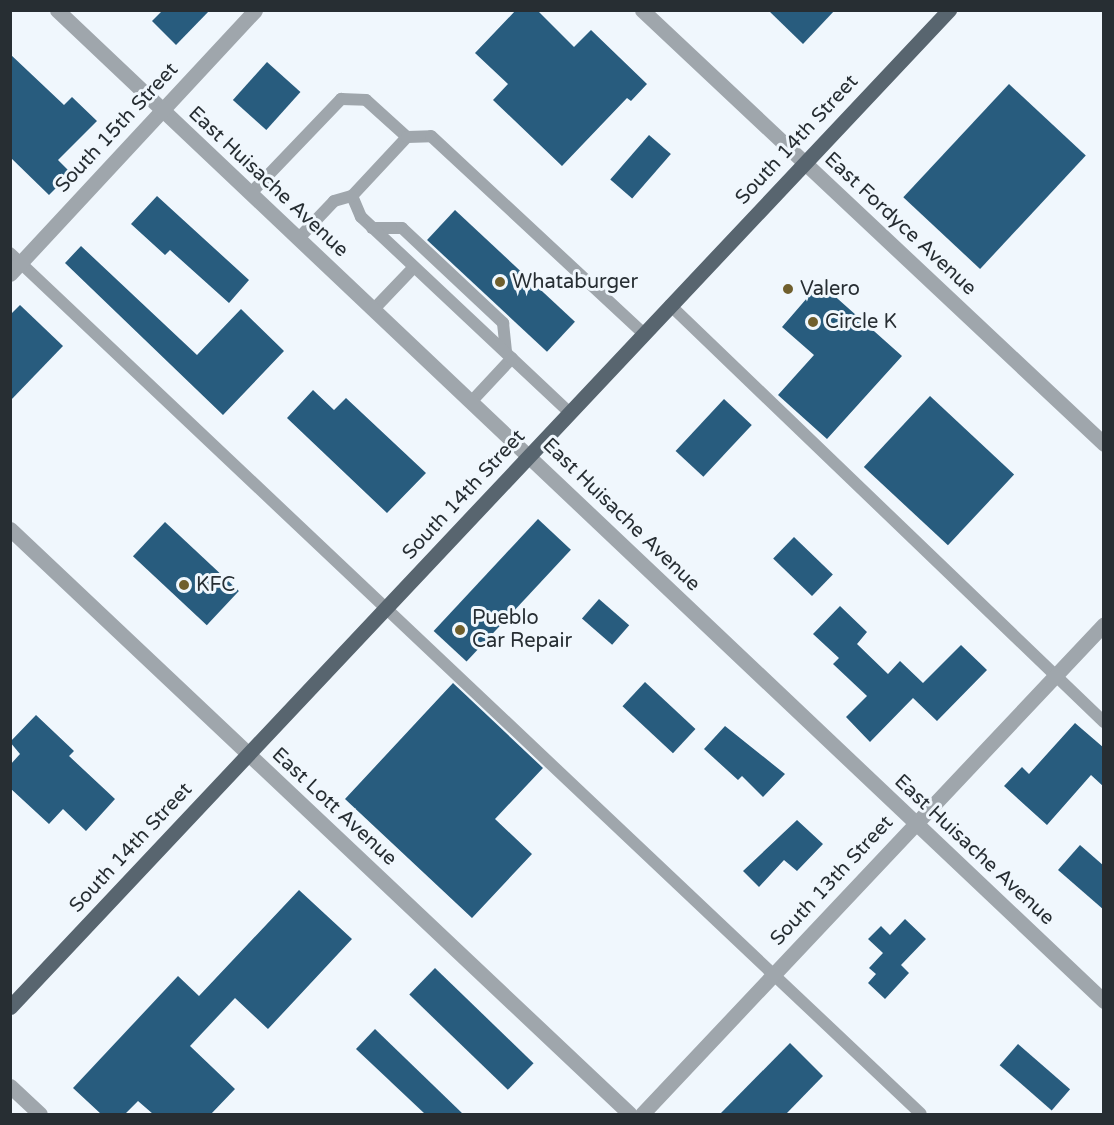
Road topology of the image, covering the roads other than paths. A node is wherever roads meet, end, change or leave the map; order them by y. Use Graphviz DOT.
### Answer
graph roads {
  1 [pos="57,10"];
  2 [pos="255,10"];
  3 [pos="642,10"];
  4 [pos="944,12"];
  5 [pos="161,110"];
  6 [pos="407,137"];
  7 [pos="803,163"];
  8 [pos="250,194"];
  9 [pos="352,196"];
  10 [pos="372,228"];
  11 [pos="298,239"];
  12 [pos="14,264"];
  13 [pos="414,267"];
  14 [pos="670,305"];
  15 [pos="373,310"];
  16 [pos="644,334"];
  17 [pos="509,355"];
  18 [pos="471,402"];
  19 [pos="570,413"];
  20 [pos="1104,444"];
  21 [pos="529,457"];
  22 [pos="10,529"];
  23 [pos="388,607"];
  24 [pos="1104,624"];
  25 [pos="1055,675"];
  26 [pos="1104,722"];
  27 [pos="249,754"];
  28 [pos="915,824"];
  29 [pos="772,976"];
  30 [pos="1104,1001"];
  31 [pos="10,1007"];
  32 [pos="10,1086"];
  33 [pos="40,1114"];
  34 [pos="630,1114"];
  35 [pos="642,1114"];
  36 [pos="921,1114"];
  1 -- 5 [label="street, East Huisache Avenue"];
  2 -- 5 [label="street, South 15th Street"];
  3 -- 7 [label="street, East Fordyce Avenue"];
  4 -- 7 [label="main road, South 14th Street"];
  5 -- 8 [label="street, East Huisache Avenue"];
  5 -- 12 [label="street, South 15th Street"];
  6 -- 8 [label="lane"];
  6 -- 9 [label="lane"];
  6 -- 16 [label="lane"];
  7 -- 14 [label="main road, South 14th Street"];
  7 -- 20 [label="street, East Fordyce Avenue"];
  8 -- 11 [label="street, East Huisache Avenue"];
  9 -- 10 [label="lane"];
  9 -- 11 [label="lane"];
  10 -- 13 [label="lane"];
  10 -- 17 [label="lane"];
  11 -- 15 [label="street, East Huisache Avenue"];
  12 -- 23 [label="lane"];
  13 -- 15 [label="lane"];
  13 -- 17 [label="lane"];
  14 -- 16 [label="main road, South 14th Street"];
  14 -- 25 [label="lane"];
  15 -- 18 [label="street, East Huisache Avenue"];
  16 -- 19 [label="main road, South 14th Street"];
  17 -- 18 [label="lane"];
  17 -- 19 [label="lane"];
  18 -- 21 [label="street, East Huisache Avenue"];
  19 -- 21 [label="main road, South 14th Street"];
  21 -- 23 [label="main road, South 14th Street"];
  21 -- 28 [label="street, East Huisache Avenue"];
  22 -- 27 [label="street, East Lott Avenue"];
  23 -- 27 [label="main road, South 14th Street"];
  23 -- 29 [label="lane"];
  24 -- 25 [label="street, South 13th Street"];
  25 -- 26 [label="lane"];
  25 -- 28 [label="street, South 13th Street"];
  27 -- 31 [label="main road, South 14th Street"];
  27 -- 34 [label="street, East Lott Avenue"];
  28 -- 29 [label="street, South 13th Street"];
  28 -- 30 [label="street, East Huisache Avenue"];
  29 -- 35 [label="street, South 13th Street"];
  29 -- 36 [label="lane"];
  32 -- 33 [label="street"];
}
